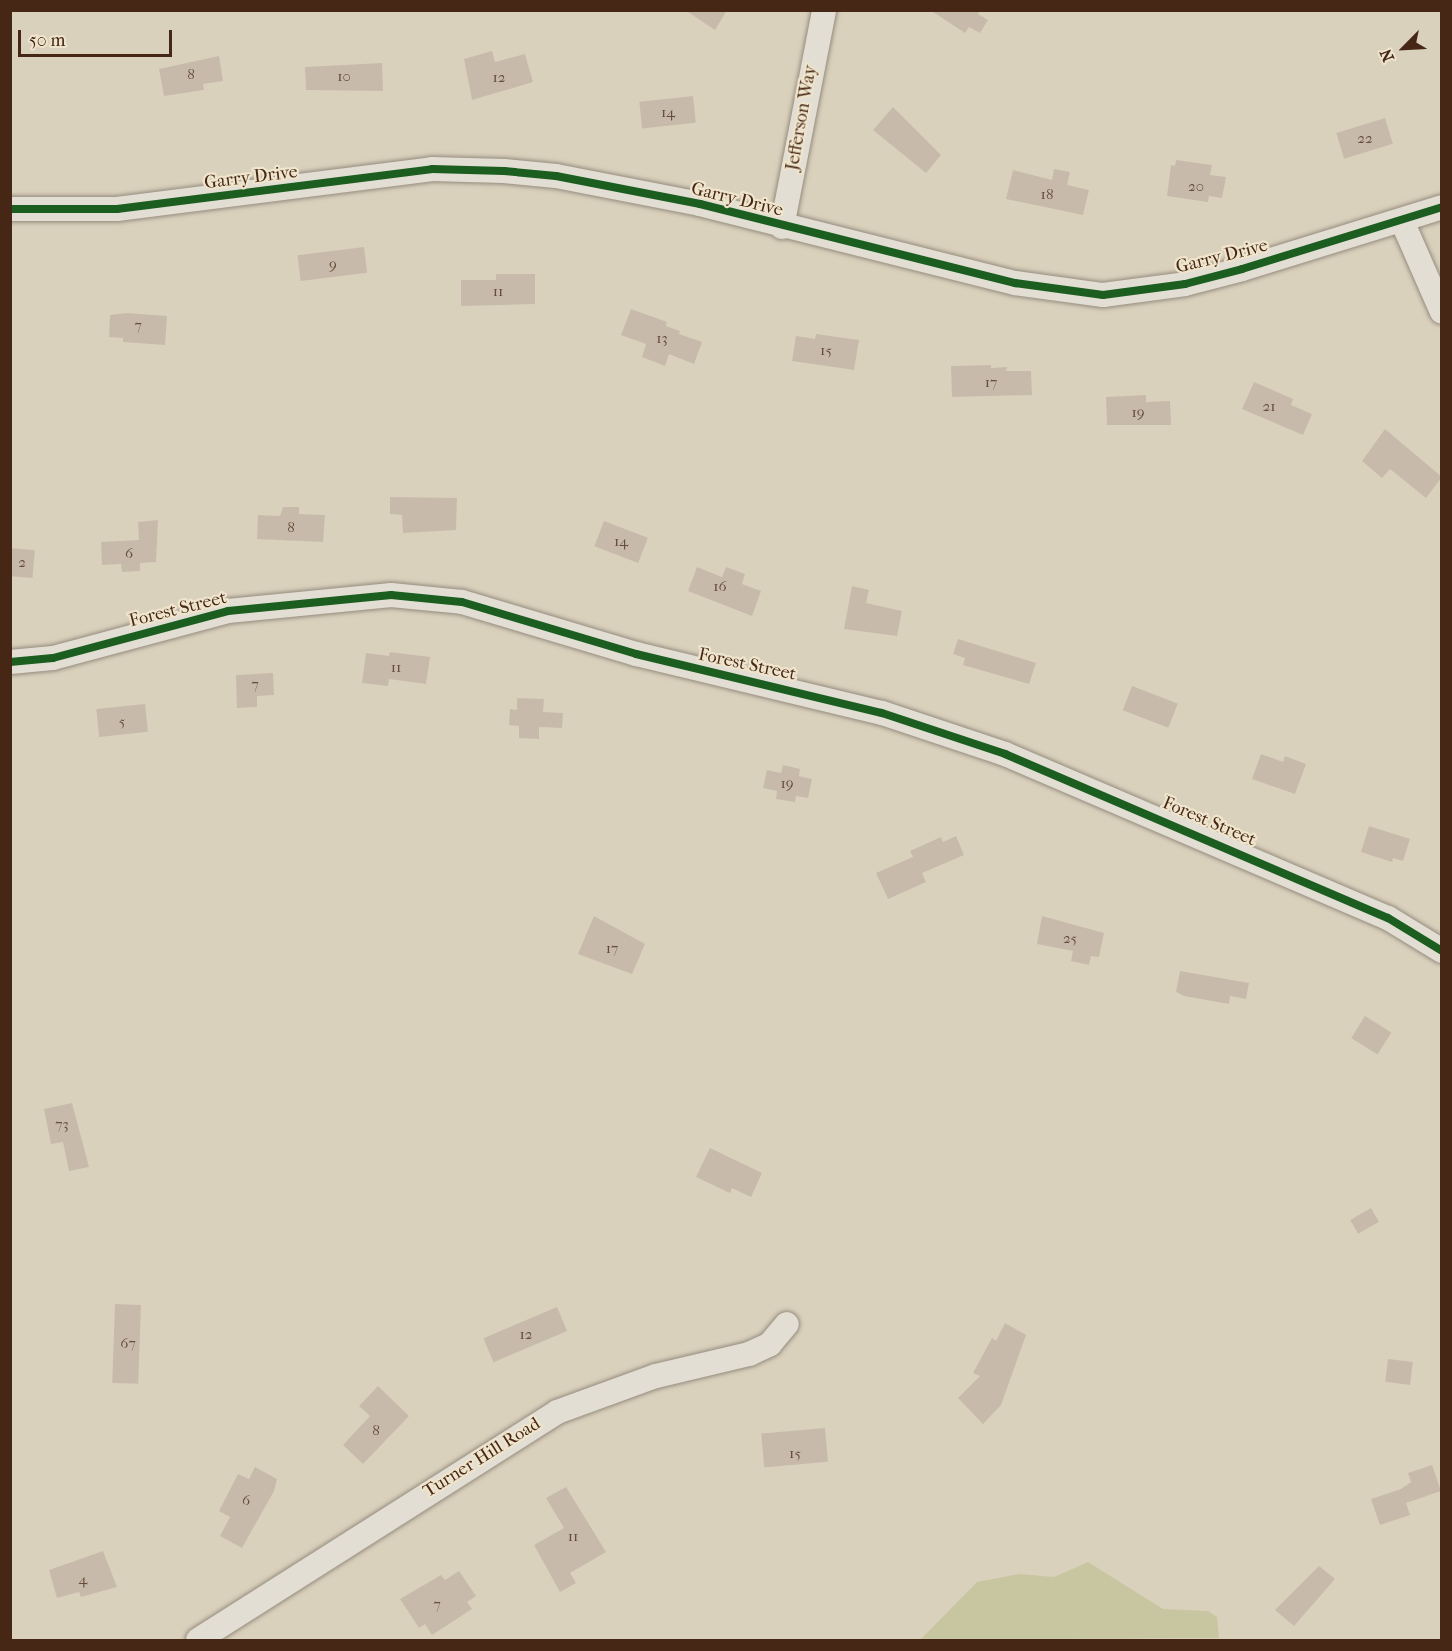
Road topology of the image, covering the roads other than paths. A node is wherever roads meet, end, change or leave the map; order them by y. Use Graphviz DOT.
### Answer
graph roads {
  1 [pos="824,10"];
  2 [pos="1442,207"];
  3 [pos="10,209"];
  4 [pos="1402,220"];
  5 [pos="782,227"];
  6 [pos="1442,312"];
  7 [pos="10,662"];
  8 [pos="1442,951"];
  9 [pos="787,1324"];
  10 [pos="198,1641"];
  1 -- 5 [label="street, Jefferson Way"];
  2 -- 4 [label="street, Garry Drive"];
  3 -- 5 [label="street, Garry Drive"];
  4 -- 5 [label="street, Garry Drive"];
  4 -- 6 [label="street"];
  7 -- 8 [label="street, Forest Street"];
  9 -- 10 [label="street, Turner Hill Road"];
}
